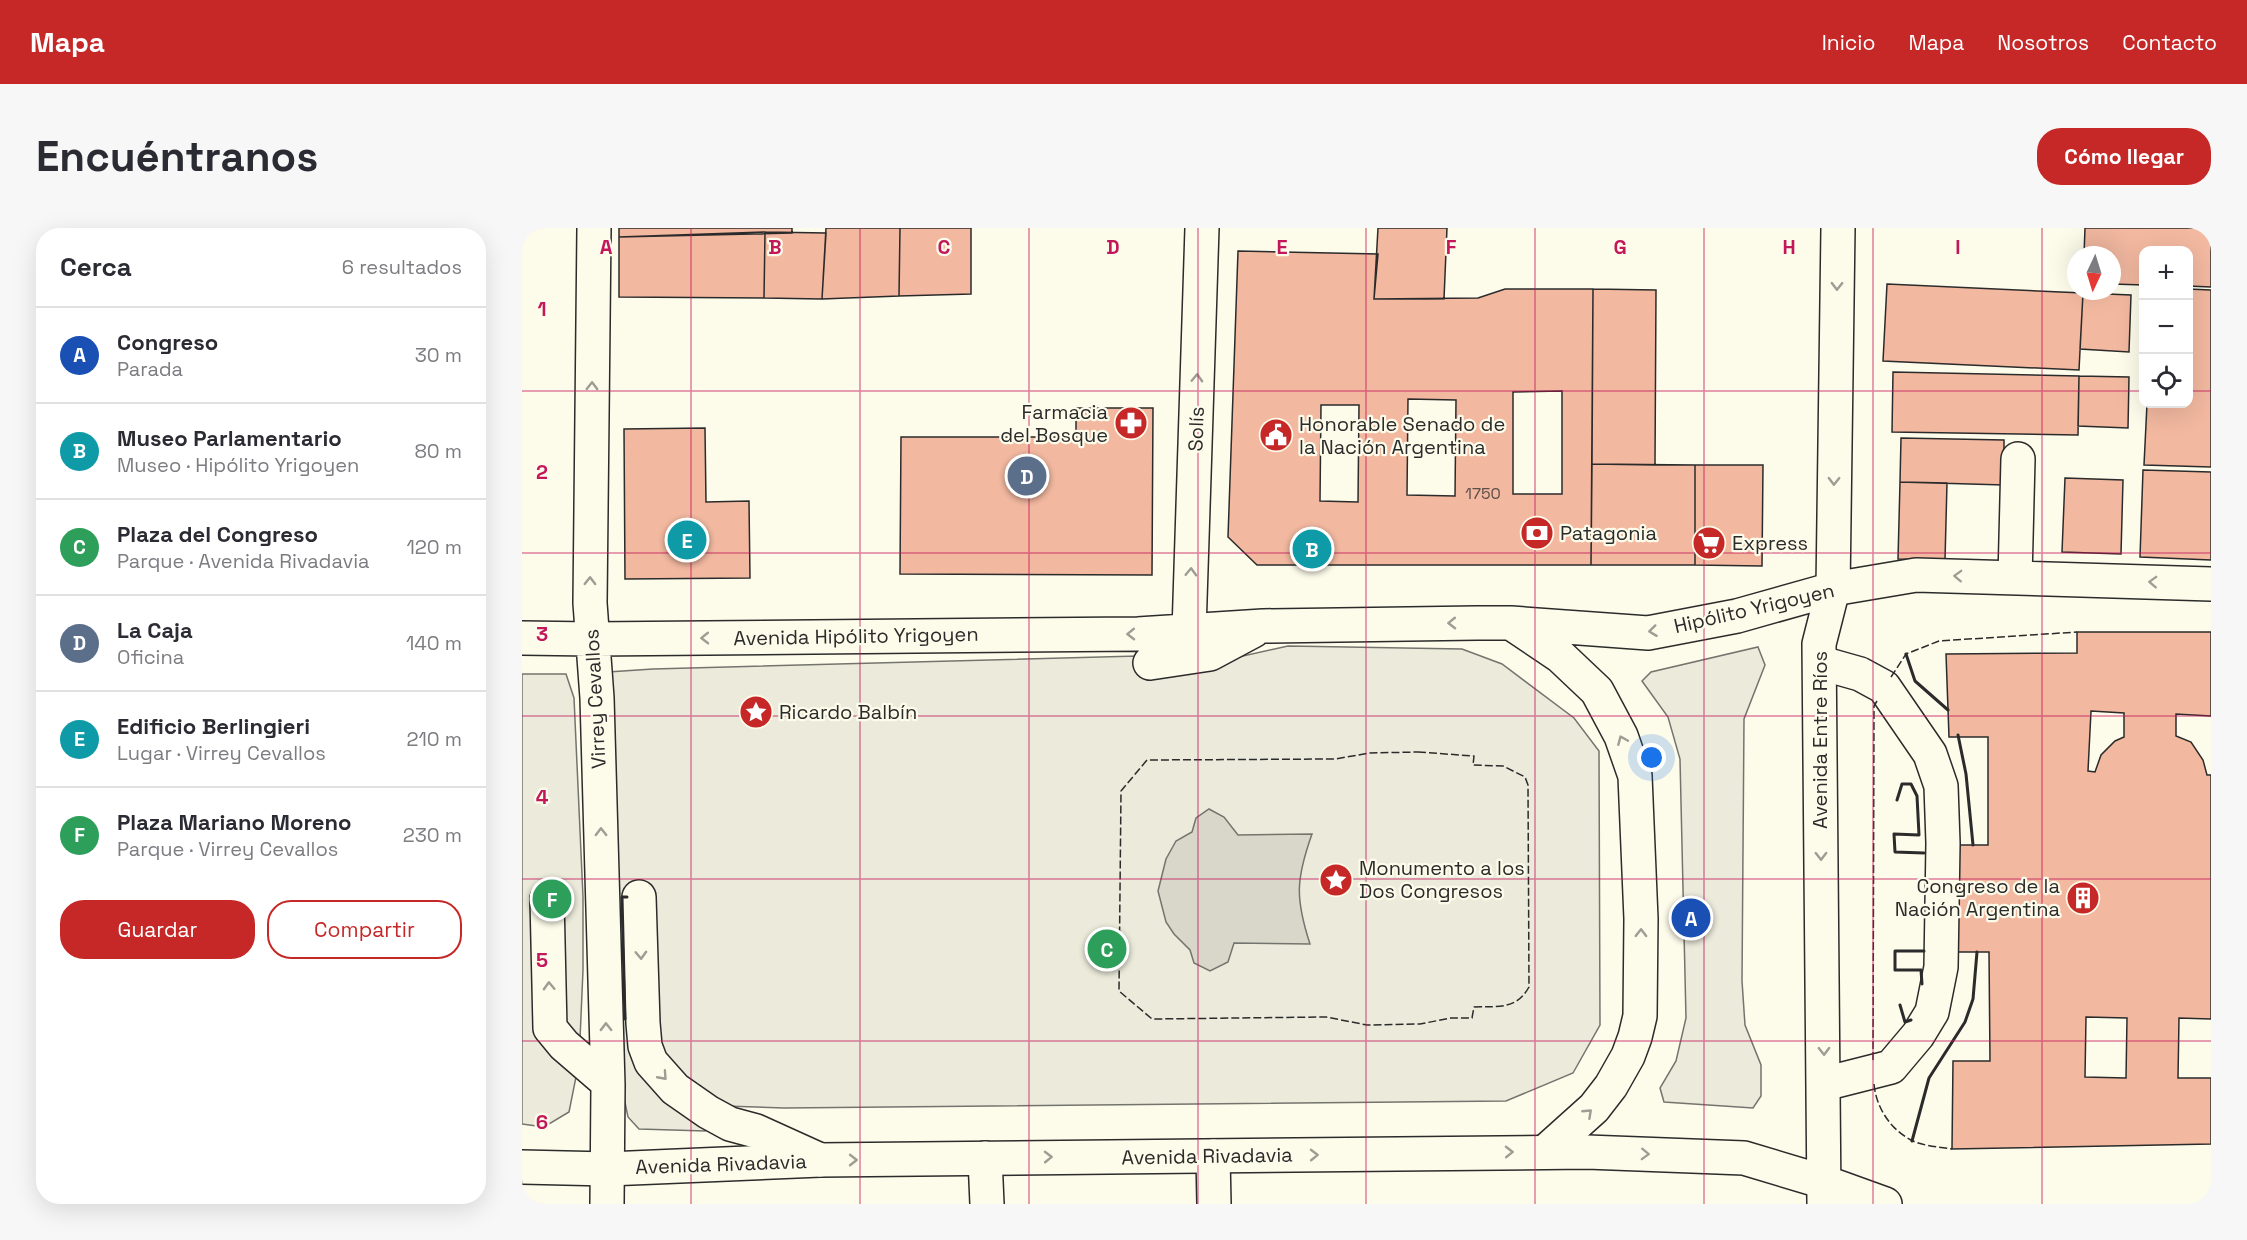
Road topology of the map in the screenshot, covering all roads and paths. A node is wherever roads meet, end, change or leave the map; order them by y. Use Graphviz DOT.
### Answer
graph roads {
  1 [pos="594,228"];
  2 [pos="1202,228"];
  3 [pos="1838,228"];
  4 [pos="2018,459"];
  5 [pos="2015,578"];
  6 [pos="2211,584"];
  7 [pos="1833,589"];
  8 [pos="1511,623"];
  9 [pos="1263,626"];
  10 [pos="1189,631"];
  11 [pos="522,638"];
  12 [pos="592,639"];
  13 [pos="1150,663"];
  14 [pos="1821,663"];
  15 [pos="639,897"];
  16 [pos="547,899"];
  17 [pos="608,1082"];
  18 [pos="1824,1084"];
  19 [pos="1545,1152"];
  20 [pos="1213,1156"];
  21 [pos="986,1158"];
  22 [pos="820,1160"];
  23 [pos="522,1167"];
  24 [pos="608,1169"];
  25 [pos="1824,1193"];
  26 [pos="607,1204"];
  27 [pos="987,1204"];
  28 [pos="1214,1204"];
  29 [pos="1885,1204"];
  12 -- 1 [label="street, Virrey Cevallos, one-way"];
  10 -- 2 [label="street, Solís, one-way"];
  3 -- 7 [label="street, Avenida Entre Ríos, one-way"];
  4 -- 5 [label="street"];
  6 -- 5 [label="street, Hipólito Yrigoyen, one-way"];
  5 -- 7 [label="street, Hipólito Yrigoyen, one-way"];
  7 -- 8 [label="street, Hipólito Yrigoyen, one-way"];
  7 -- 14 [label="street, Avenida Entre Ríos"];
  8 -- 9 [label="street, Hipólito Yrigoyen, one-way"];
  19 -- 8 [label="street, one-way"];
  9 -- 10 [label="street, Hipólito Yrigoyen"];
  9 -- 13 [label="street"];
  10 -- 12 [label="street, Avenida Hipólito Yrigoyen, one-way"];
  11 -- 12 [label="street, Avenida Hipólito Yrigoyen"];
  17 -- 12 [label="street, Virrey Cevallos, one-way"];
  14 -- 18 [label="street, Avenida Entre Ríos, one-way"];
  14 -- 18 [label="street"];
  15 -- 22 [label="street, one-way"];
  17 -- 16 [label="street, one-way"];
  17 -- 24 [label="street, Virrey Cevallos"];
  18 -- 25 [label="street, Avenida Entre Ríos"];
  20 -- 19 [label="street, Avenida Rivadavia, one-way"];
  19 -- 25 [label="street, Avenida Rivadavia, one-way"];
  21 -- 20 [label="street, Avenida Rivadavia, one-way"];
  20 -- 28 [label="street"];
  22 -- 21 [label="street, Avenida Rivadavia, one-way"];
  21 -- 27 [label="street"];
  22 -- 24 [label="street, Avenida Rivadavia"];
  23 -- 24 [label="street, Avenida Rivadavia"];
  24 -- 26 [label="street, Virrey Cevallos"];
  25 -- 29 [label="street, Avenida Rivadavia"];
}
